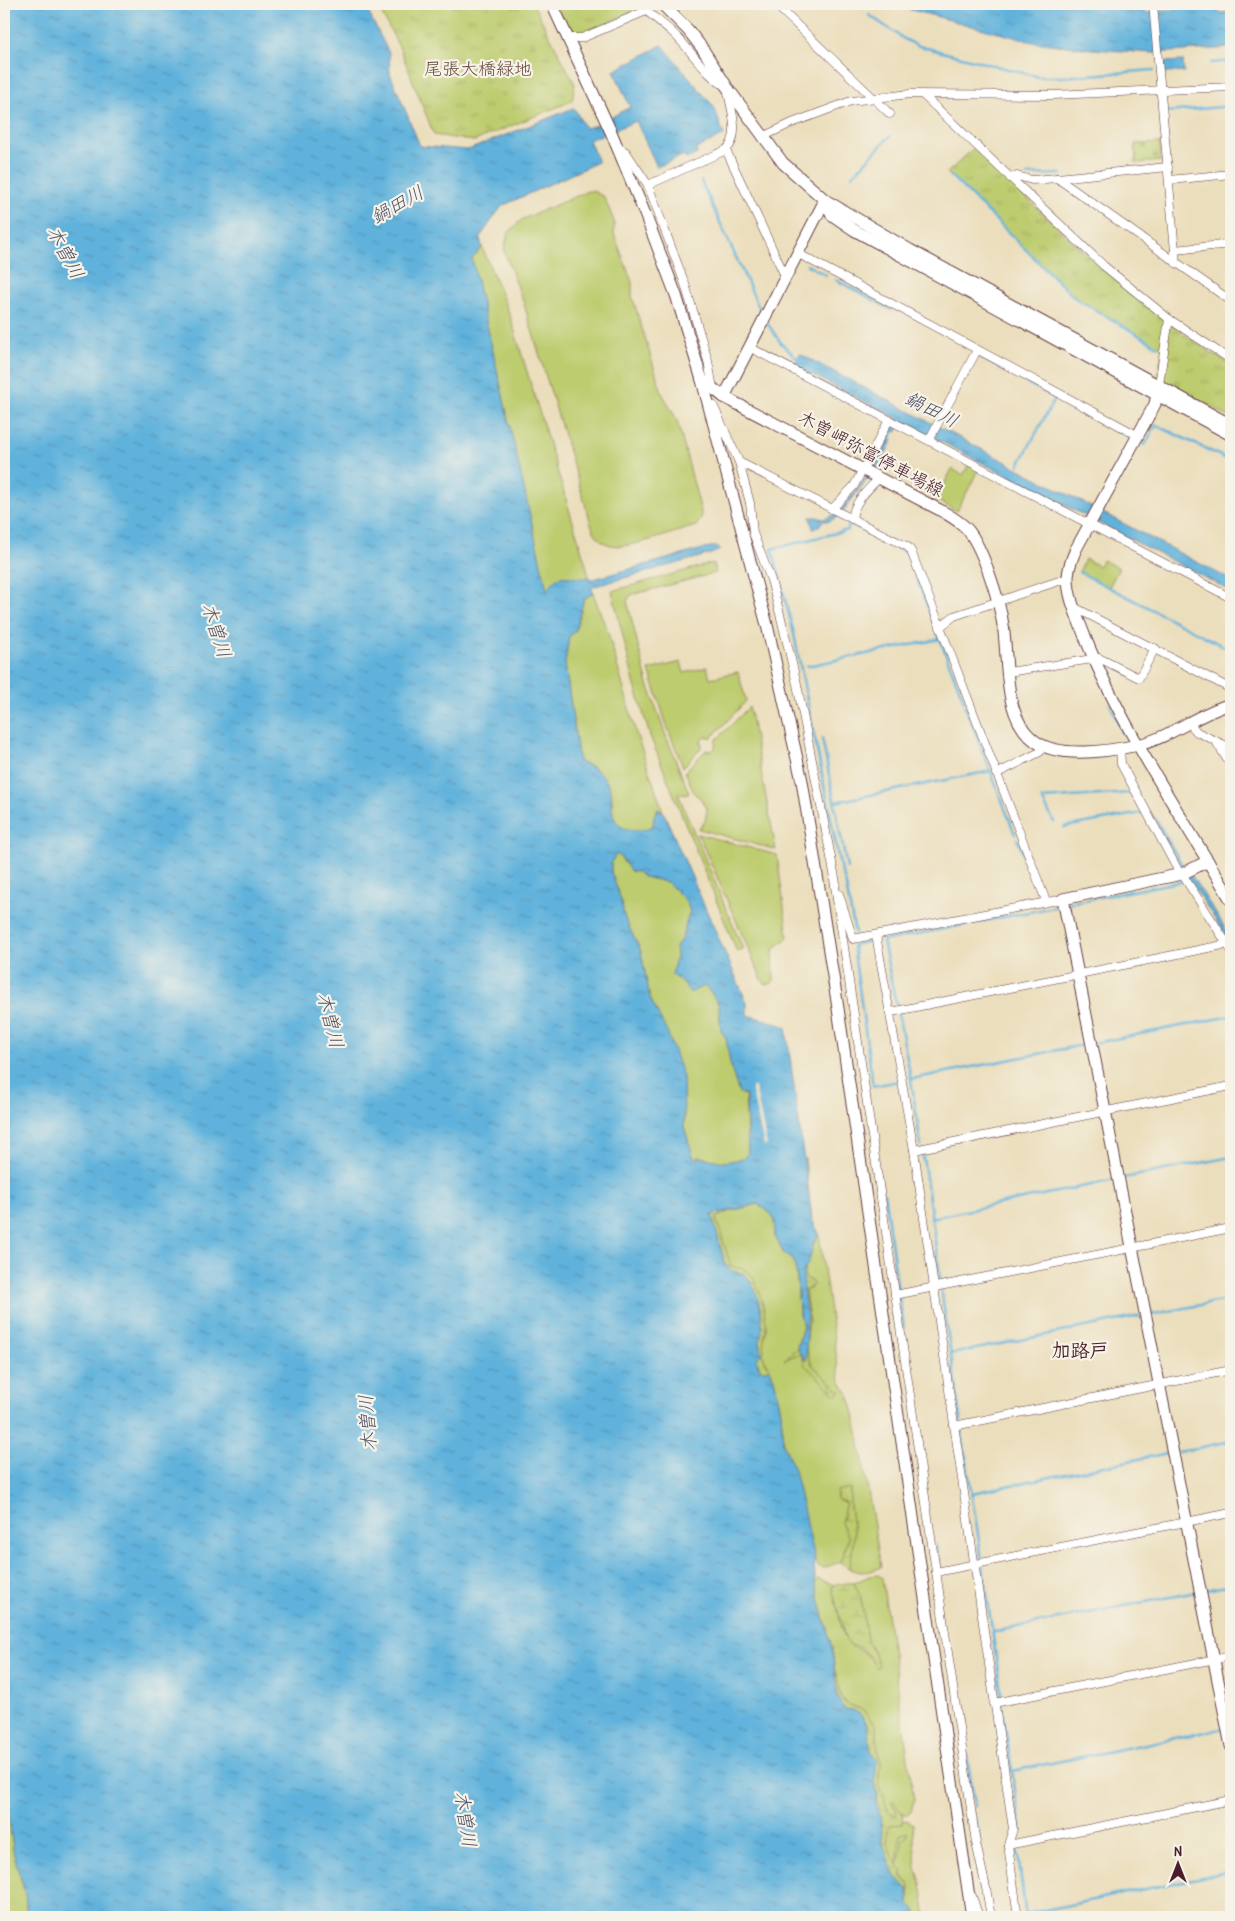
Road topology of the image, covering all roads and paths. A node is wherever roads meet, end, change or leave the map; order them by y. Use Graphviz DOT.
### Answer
graph roads {
  1 [pos="552,4"];
  2 [pos="639,4"];
  3 [pos="662,4"];
  4 [pos="775,4"];
  5 [pos="1155,6"];
  6 [pos="646,11"];
  7 [pos="569,38"];
  8 [pos="1231,87"];
  9 [pos="727,88"];
  10 [pos="1161,91"];
  11 [pos="923,95"];
  12 [pos="876,99"];
  13 [pos="890,114"];
  14 [pos="762,137"];
  15 [pos="617,147"];
  16 [pos="726,150"];
  17 [pos="1168,167"];
  18 [pos="1231,174"];
  19 [pos="1010,178"];
  20 [pos="1057,178"];
  21 [pos="1169,180"];
  22 [pos="648,185"];
  23 [pos="825,200"];
  24 [pos="1231,244"];
  25 [pos="1175,250"];
  26 [pos="797,253"];
  27 [pos="1176,264"];
  28 [pos="786,278"];
  29 [pos="1231,301"];
  30 [pos="1169,319"];
  31 [pos="749,347"];
  32 [pos="977,350"];
  33 [pos="1231,360"];
  34 [pos="702,380"];
  35 [pos="714,388"];
  36 [pos="1158,389"];
  37 [pos="724,397"];
  38 [pos="891,421"];
  39 [pos="1231,424"];
  40 [pos="1137,435"];
  41 [pos="1231,435"];
  42 [pos="930,439"];
  43 [pos="739,462"];
  44 [pos="870,474"];
  45 [pos="838,512"];
  46 [pos="852,519"];
  47 [pos="1090,524"];
  48 [pos="1068,578"];
  49 [pos="1231,598"];
  50 [pos="998,602"];
  51 [pos="1074,607"];
  52 [pos="940,627"];
  53 [pos="1155,648"];
  54 [pos="1094,659"];
  55 [pos="1008,672"];
  56 [pos="1231,689"];
  57 [pos="1231,704"];
  58 [pos="1189,723"];
  59 [pos="1218,743"];
  60 [pos="1138,745"];
  61 [pos="1042,746"];
  62 [pos="1120,747"];
  63 [pos="1231,748"];
  64 [pos="1231,766"];
  65 [pos="996,774"];
  66 [pos="1208,861"];
  67 [pos="1185,872"];
  68 [pos="834,880"];
  69 [pos="1063,899"];
  70 [pos="1231,900"];
  71 [pos="1046,901"];
  72 [pos="876,935"];
  73 [pos="1229,947"];
  74 [pos="1077,974"];
  75 [pos="891,1012"];
  76 [pos="1231,1086"];
  77 [pos="1106,1112"];
  78 [pos="914,1150"];
  79 [pos="1231,1228"];
  80 [pos="1132,1248"];
  81 [pos="934,1288"];
  82 [pos="895,1295"];
  83 [pos="1231,1370"];
  84 [pos="1160,1385"];
  85 [pos="954,1426"];
  86 [pos="1231,1513"];
  87 [pos="1186,1522"];
  88 [pos="974,1565"];
  89 [pos="936,1572"];
  90 [pos="1231,1656"];
  91 [pos="1214,1660"];
  92 [pos="994,1703"];
  93 [pos="1231,1746"];
  94 [pos="1231,1800"];
  95 [pos="1008,1845"];
  96 [pos="968,1890"];
  97 [pos="972,1917"];
  98 [pos="979,1917"];
  99 [pos="991,1917"];
  100 [pos="1018,1917"];
  1 -- 7 [label="street"];
  2 -- 6 [label="street"];
  3 -- 9 [label="street"];
  4 -- 12 [label="street"];
  5 -- 10 [label="street"];
  6 -- 7 [label="street"];
  6 -- 9 [label="street"];
  7 -- 15 [label="street"];
  8 -- 10 [label="street"];
  9 -- 14 [label="street"];
  9 -- 16 [label="street"];
  10 -- 11 [label="street"];
  10 -- 17 [label="street"];
  11 -- 12 [label="street"];
  11 -- 19 [label="street"];
  12 -- 13 [label="street"];
  12 -- 14 [label="street"];
  14 -- 23 [label="street"];
  15 -- 22 [label="street"];
  15 -- 34 [label="street"];
  16 -- 22 [label="street"];
  16 -- 28 [label="street"];
  17 -- 20 [label="street"];
  17 -- 21 [label="street"];
  18 -- 21 [label="street"];
  19 -- 20 [label="street"];
  19 -- 30 [label="street"];
  20 -- 27 [label="street"];
  21 -- 25 [label="street"];
  22 -- 35 [label="street"];
  23 -- 26 [label="street"];
  23 -- 36 [label="street"];
  24 -- 25 [label="street"];
  25 -- 27 [label="street"];
  26 -- 28 [label="street"];
  26 -- 32 [label="street"];
  27 -- 29 [label="street"];
  28 -- 31 [label="street"];
  30 -- 33 [label="street"];
  30 -- 36 [label="street"];
  31 -- 37 [label="street"];
  31 -- 38 [label="street"];
  32 -- 40 [label="street"];
  32 -- 42 [label="street"];
  34 -- 35 [label="street, 木曽岬弥富停車場線"];
  34 -- 43 [label="street"];
  34 -- 96 [label="street"];
  35 -- 37 [label="street, 木曽岬弥富停車場線"];
  36 -- 39 [label="street"];
  36 -- 40 [label="street"];
  36 -- 41 [label="street"];
  37 -- 44 [label="street, 木曽岬弥富停車場線"];
  38 -- 42 [label="street"];
  38 -- 44 [label="street"];
  40 -- 47 [label="street"];
  42 -- 47 [label="street"];
  43 -- 45 [label="street"];
  43 -- 68 [label="street"];
  44 -- 45 [label="street"];
  44 -- 46 [label="street"];
  44 -- 50 [label="street, 木曽岬弥富停車場線"];
  45 -- 46 [label="street"];
  46 -- 52 [label="street"];
  47 -- 48 [label="street"];
  47 -- 49 [label="street"];
  48 -- 50 [label="street"];
  48 -- 51 [label="street"];
  50 -- 52 [label="street"];
  50 -- 55 [label="street, 木曽岬弥富停車場線"];
  51 -- 53 [label="street"];
  51 -- 54 [label="street"];
  52 -- 65 [label="street"];
  53 -- 54 [label="street"];
  53 -- 56 [label="street"];
  54 -- 55 [label="street"];
  54 -- 60 [label="street"];
  55 -- 61 [label="street, 木曽岬弥富停車場線"];
  57 -- 58 [label="street, 木曽岬弥富停車場線"];
  58 -- 59 [label="street"];
  58 -- 60 [label="street, 木曽岬弥富停車場線"];
  59 -- 63 [label="street"];
  59 -- 64 [label="street"];
  60 -- 62 [label="street, 木曽岬弥富停車場線"];
  60 -- 66 [label="street"];
  61 -- 62 [label="street, 木曽岬弥富停車場線"];
  61 -- 65 [label="street"];
  62 -- 67 [label="street"];
  65 -- 71 [label="street"];
  66 -- 67 [label="street"];
  66 -- 70 [label="street"];
  67 -- 69 [label="street"];
  67 -- 73 [label="street"];
  68 -- 72 [label="street"];
  68 -- 82 [label="street"];
  69 -- 71 [label="street"];
  69 -- 74 [label="street"];
  71 -- 72 [label="street"];
  72 -- 75 [label="street"];
  73 -- 74 [label="street"];
  74 -- 75 [label="street"];
  74 -- 77 [label="street"];
  75 -- 78 [label="street"];
  76 -- 77 [label="street"];
  77 -- 78 [label="street"];
  77 -- 80 [label="street"];
  78 -- 81 [label="street"];
  79 -- 80 [label="street"];
  80 -- 81 [label="street"];
  80 -- 84 [label="street"];
  81 -- 82 [label="street"];
  81 -- 85 [label="street"];
  82 -- 89 [label="street"];
  83 -- 84 [label="street"];
  84 -- 85 [label="street"];
  84 -- 87 [label="street"];
  85 -- 88 [label="street"];
  86 -- 87 [label="street"];
  87 -- 88 [label="street"];
  87 -- 91 [label="street"];
  88 -- 89 [label="street"];
  88 -- 92 [label="street"];
  89 -- 99 [label="street"];
  90 -- 91 [label="street"];
  91 -- 92 [label="street"];
  91 -- 93 [label="street"];
  92 -- 95 [label="street"];
  94 -- 95 [label="street"];
  95 -- 100 [label="street"];
  96 -- 97 [label="street"];
  96 -- 98 [label="street"];
}
